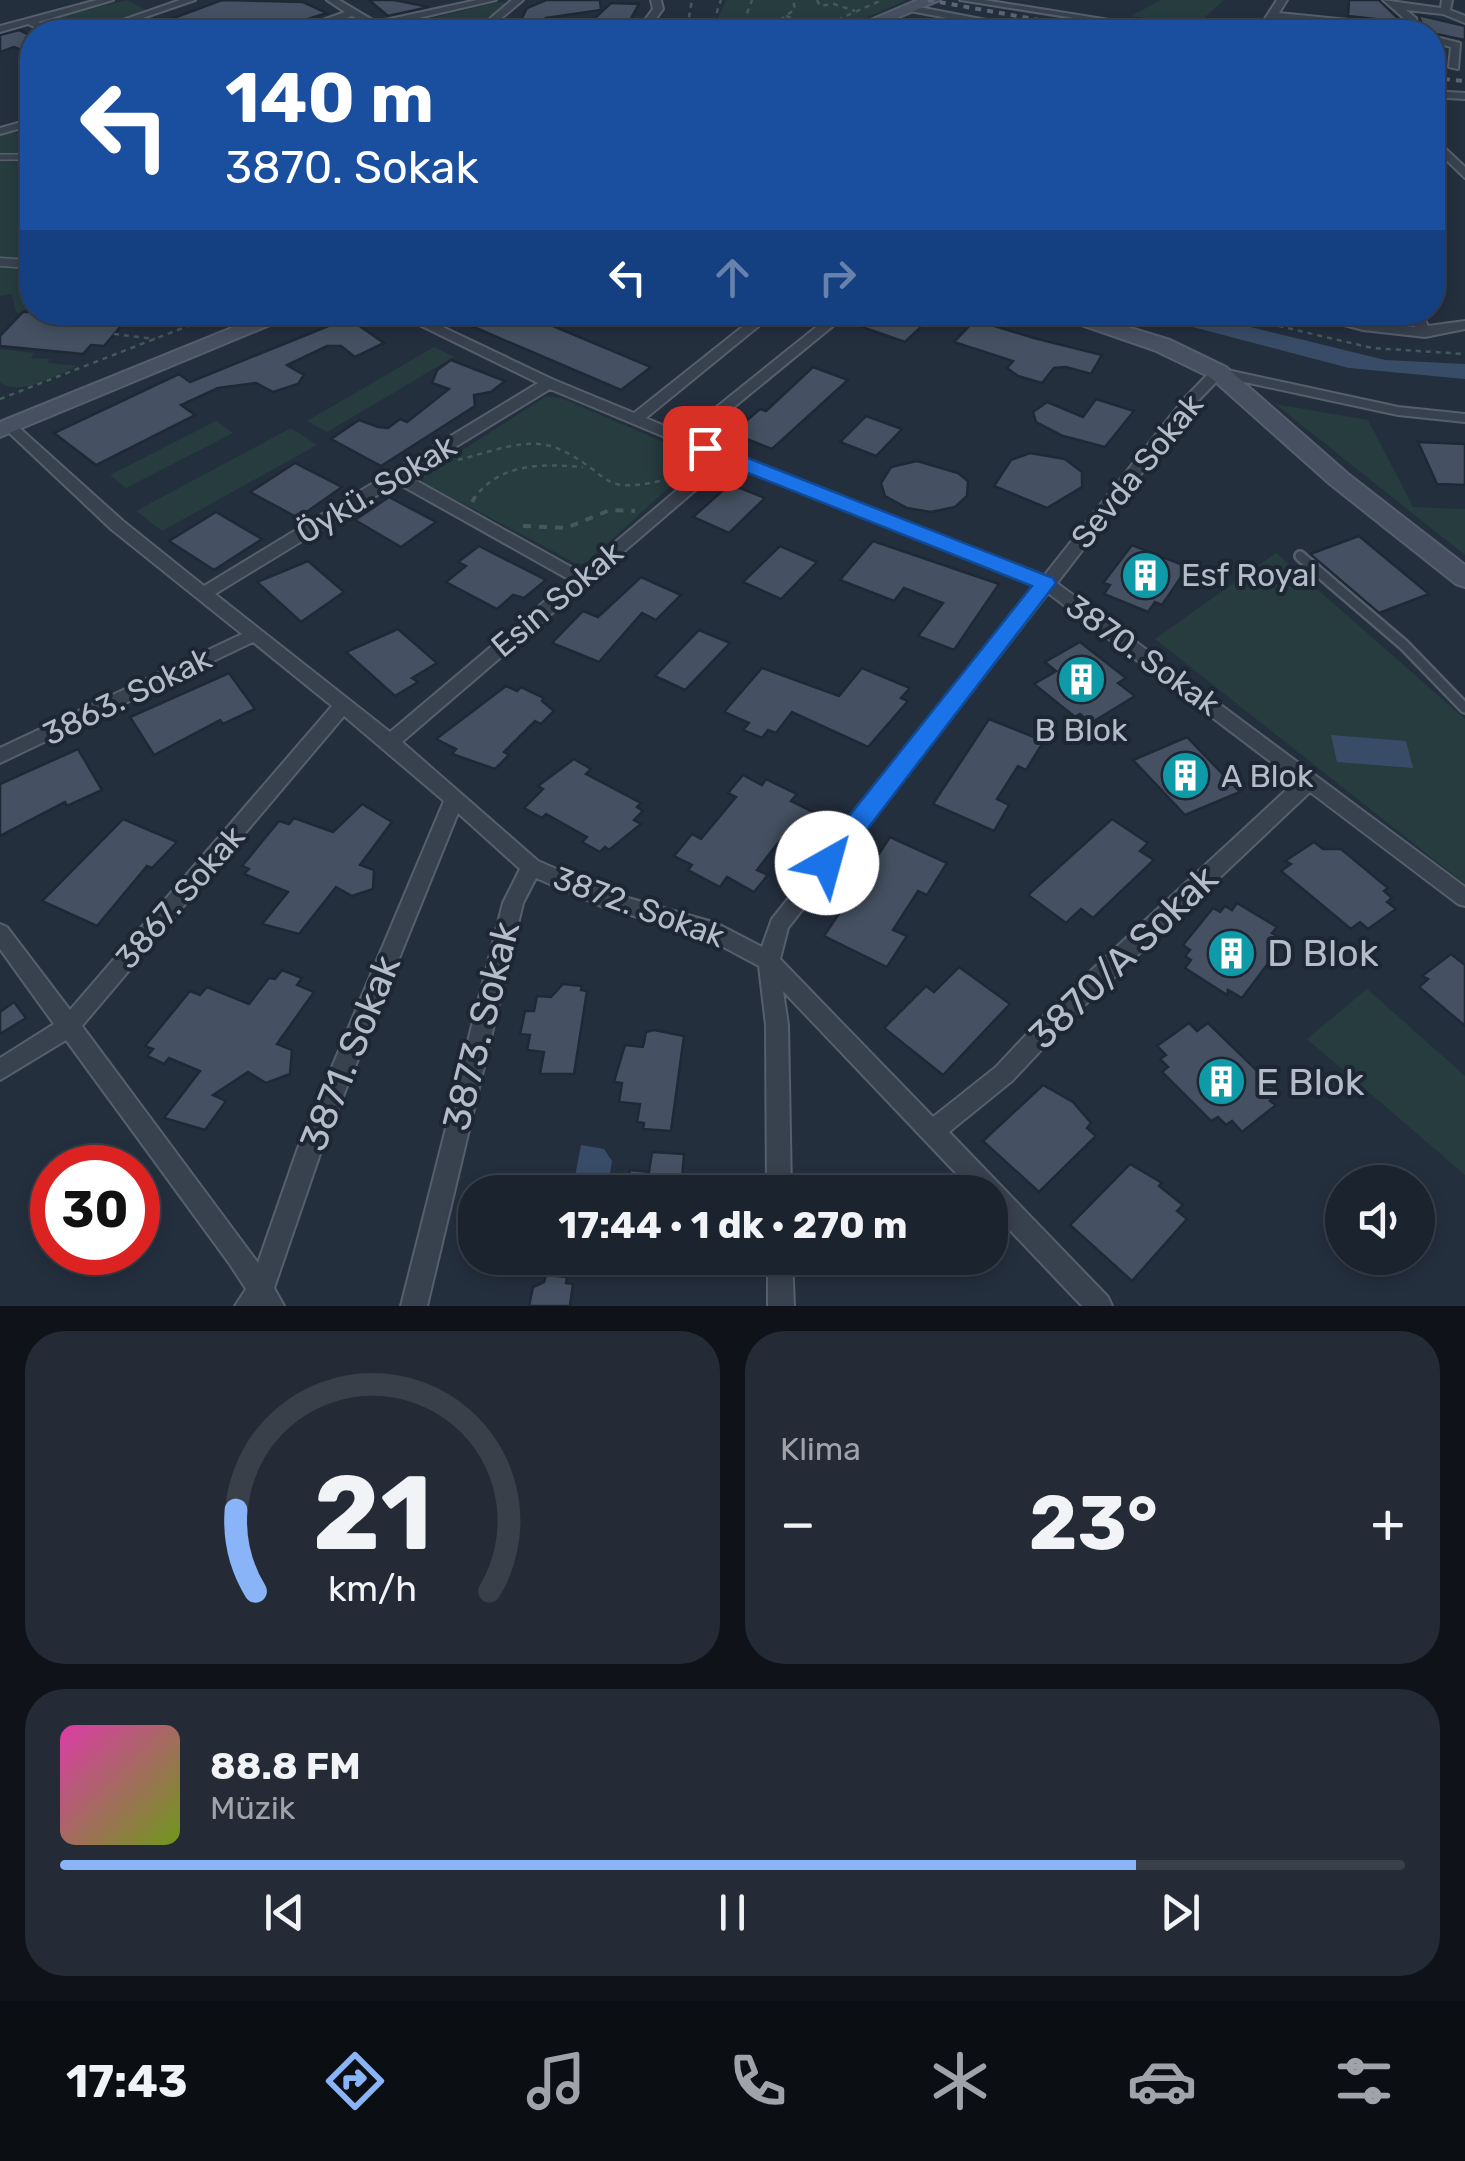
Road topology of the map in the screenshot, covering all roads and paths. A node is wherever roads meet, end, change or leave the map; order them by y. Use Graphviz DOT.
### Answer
graph roads {
  1 [pos="108,0"];
  2 [pos="138,0"];
  3 [pos="190,0"];
  4 [pos="332,0"];
  5 [pos="491,0"];
  6 [pos="518,0"];
  7 [pos="793,0"];
  8 [pos="817,0"];
  9 [pos="882,0"];
  10 [pos="965,0"];
  11 [pos="1282,0"];
  12 [pos="833,2"];
  13 [pos="1394,3"];
  14 [pos="1446,5"];
  15 [pos="933,8"];
  16 [pos="158,10"];
  17 [pos="856,12"];
  18 [pos="352,13"];
  19 [pos="1272,15"];
  20 [pos="786,16"];
  21 [pos="874,16"];
  22 [pos="33,20"];
  23 [pos="129,20"];
  24 [pos="331,20"];
  25 [pos="365,20"];
  26 [pos="403,20"];
  27 [pos="494,20"];
  28 [pos="779,20"];
  29 [pos="798,20"];
  30 [pos="838,20"];
  31 [pos="878,20"];
  32 [pos="910,20"];
  33 [pos="974,20"];
  34 [pos="1098,20"];
  35 [pos="1271,20"];
  36 [pos="1317,20"];
  37 [pos="1465,20"];
  38 [pos="1460,42"];
  39 [pos="1454,67"];
  40 [pos="1445,152"];
  41 [pos="1465,174"];
  42 [pos="191,325"];
  43 [pos="218,325"];
  44 [pos="258,325"];
  45 [pos="426,325"];
  46 [pos="754,325"];
  47 [pos="828,325"];
  48 [pos="1097,325"];
  49 [pos="1271,325"];
  50 [pos="1357,325"];
  51 [pos="1421,325"];
  52 [pos="1465,325"];
  53 [pos="1425,333"];
  54 [pos="114,334"];
  55 [pos="155,339"];
  56 [pos="1465,354"];
  57 [pos="1218,372"];
  58 [pos="549,384"];
  59 [pos="0,399"];
  60 [pos="1465,418"];
  61 [pos="636,419"];
  62 [pos="3,422"];
  63 [pos="685,440"];
  64 [pos="725,458"];
  65 [pos="421,462"];
  66 [pos="583,468"];
  67 [pos="398,477"];
  68 [pos="675,477"];
  69 [pos="467,516"];
  70 [pos="654,517"];
  71 [pos="486,526"];
  72 [pos="1300,556"];
  73 [pos="1465,578"];
  74 [pos="580,579"];
  75 [pos="1046,583"];
  76 [pos="203,594"];
  77 [pos="254,635"];
  78 [pos="343,704"];
  79 [pos="1465,708"];
  80 [pos="390,742"];
  81 [pos="0,756"];
  82 [pos="1310,780"];
  83 [pos="454,799"];
  84 [pos="531,867"];
  85 [pos="1465,898"];
  86 [pos="0,933"];
  87 [pos="769,960"];
  88 [pos="69,1026"];
  89 [pos="0,1070"];
  90 [pos="934,1130"];
  91 [pos="779,1175"];
  92 [pos="780,1275"];
  93 [pos="260,1301"];
  94 [pos="414,1306"];
  95 [pos="781,1306"];
  96 [pos="1098,1306"];
  1 -- 22 [label="street"];
  2 -- 16 [label="street"];
  3 -- 16 [label="street"];
  4 -- 18 [label="street"];
  5 -- 26 [label="street"];
  6 -- 27 [label="street"];
  7 -- 20 [label="path"];
  8 -- 12 [label="path"];
  9 -- 17 [label="path"];
  10 -- 34 [label="street"];
  11 -- 19 [label="street"];
  12 -- 17 [label="path"];
  13 -- 14 [label="street"];
  14 -- 37 [label="street"];
  15 -- 31 [label="street"];
  15 -- 32 [label="street"];
  15 -- 33 [label="street"];
  16 -- 23 [label="street"];
  17 -- 21 [label="path"];
  17 -- 30 [label="path"];
  18 -- 24 [label="street"];
  18 -- 25 [label="street"];
  19 -- 35 [label="street"];
  19 -- 36 [label="street"];
  20 -- 28 [label="path"];
  20 -- 29 [label="path"];
  38 -- 39 [label="street"];
  40 -- 41 [label="street"];
  42 -- 55 [label="path"];
  43 -- 62 [label="street"];
  44 -- 62 [label="street"];
  45 -- 58 [label="street, 3870. Sokak"];
  46 -- 61 [label="street"];
  47 -- 63 [label="street"];
  48 -- 57 [label="street"];
  49 -- 56 [label="path"];
  50 -- 53 [label="street"];
  51 -- 53 [label="street"];
  52 -- 53 [label="street"];
  54 -- 55 [label="path"];
  55 -- 59 [label="path"];
  57 -- 60 [label="street"];
  57 -- 73 [label="street"];
  57 -- 75 [label="street, Sevda Sokak"];
  58 -- 61 [label="street, 3870. Sokak"];
  58 -- 65 [label="street, Öykü. Sokak"];
  61 -- 63 [label="street, 3870. Sokak"];
  62 -- 76 [label="street, 3872. Sokak"];
  63 -- 64 [label="street, 3870. Sokak"];
  64 -- 70 [label="street, Esin Sokak"];
  64 -- 75 [label="street, 3870. Sokak"];
  65 -- 66 [label="path"];
  65 -- 67 [label="street, Öykü. Sokak"];
  66 -- 68 [label="path"];
  66 -- 69 [label="path"];
  67 -- 69 [label="street"];
  67 -- 76 [label="street, Öykü. Sokak"];
  69 -- 71 [label="street"];
  70 -- 71 [label="path"];
  70 -- 74 [label="street, Esin Sokak"];
  71 -- 74 [label="street"];
  72 -- 79 [label="lane"];
  74 -- 80 [label="street, Esin Sokak"];
  75 -- 82 [label="street, 3870. Sokak"];
  75 -- 87 [label="street, Sevda Sokak"];
  76 -- 77 [label="street, 3872. Sokak"];
  77 -- 78 [label="street, 3872. Sokak"];
  77 -- 81 [label="street, 3863. Sokak"];
  78 -- 80 [label="street, 3872. Sokak"];
  78 -- 88 [label="street, 3867. Sokak"];
  80 -- 83 [label="street, 3872. Sokak"];
  82 -- 85 [label="street, 3870. Sokak"];
  82 -- 90 [label="street, 3870/A Sokak"];
  83 -- 84 [label="street, 3872. Sokak"];
  83 -- 93 [label="street, 3871. Sokak"];
  84 -- 87 [label="street, 3872. Sokak"];
  84 -- 94 [label="street, 3873. Sokak"];
  86 -- 88 [label="street"];
  87 -- 90 [label="street, 3872. Sokak"];
  87 -- 91 [label="street, Sevda Sokak"];
  88 -- 89 [label="street, 3867. Sokak"];
  88 -- 93 [label="street"];
  90 -- 96 [label="street, 3872. Sokak"];
  92 -- 95 [label="street"];
}
